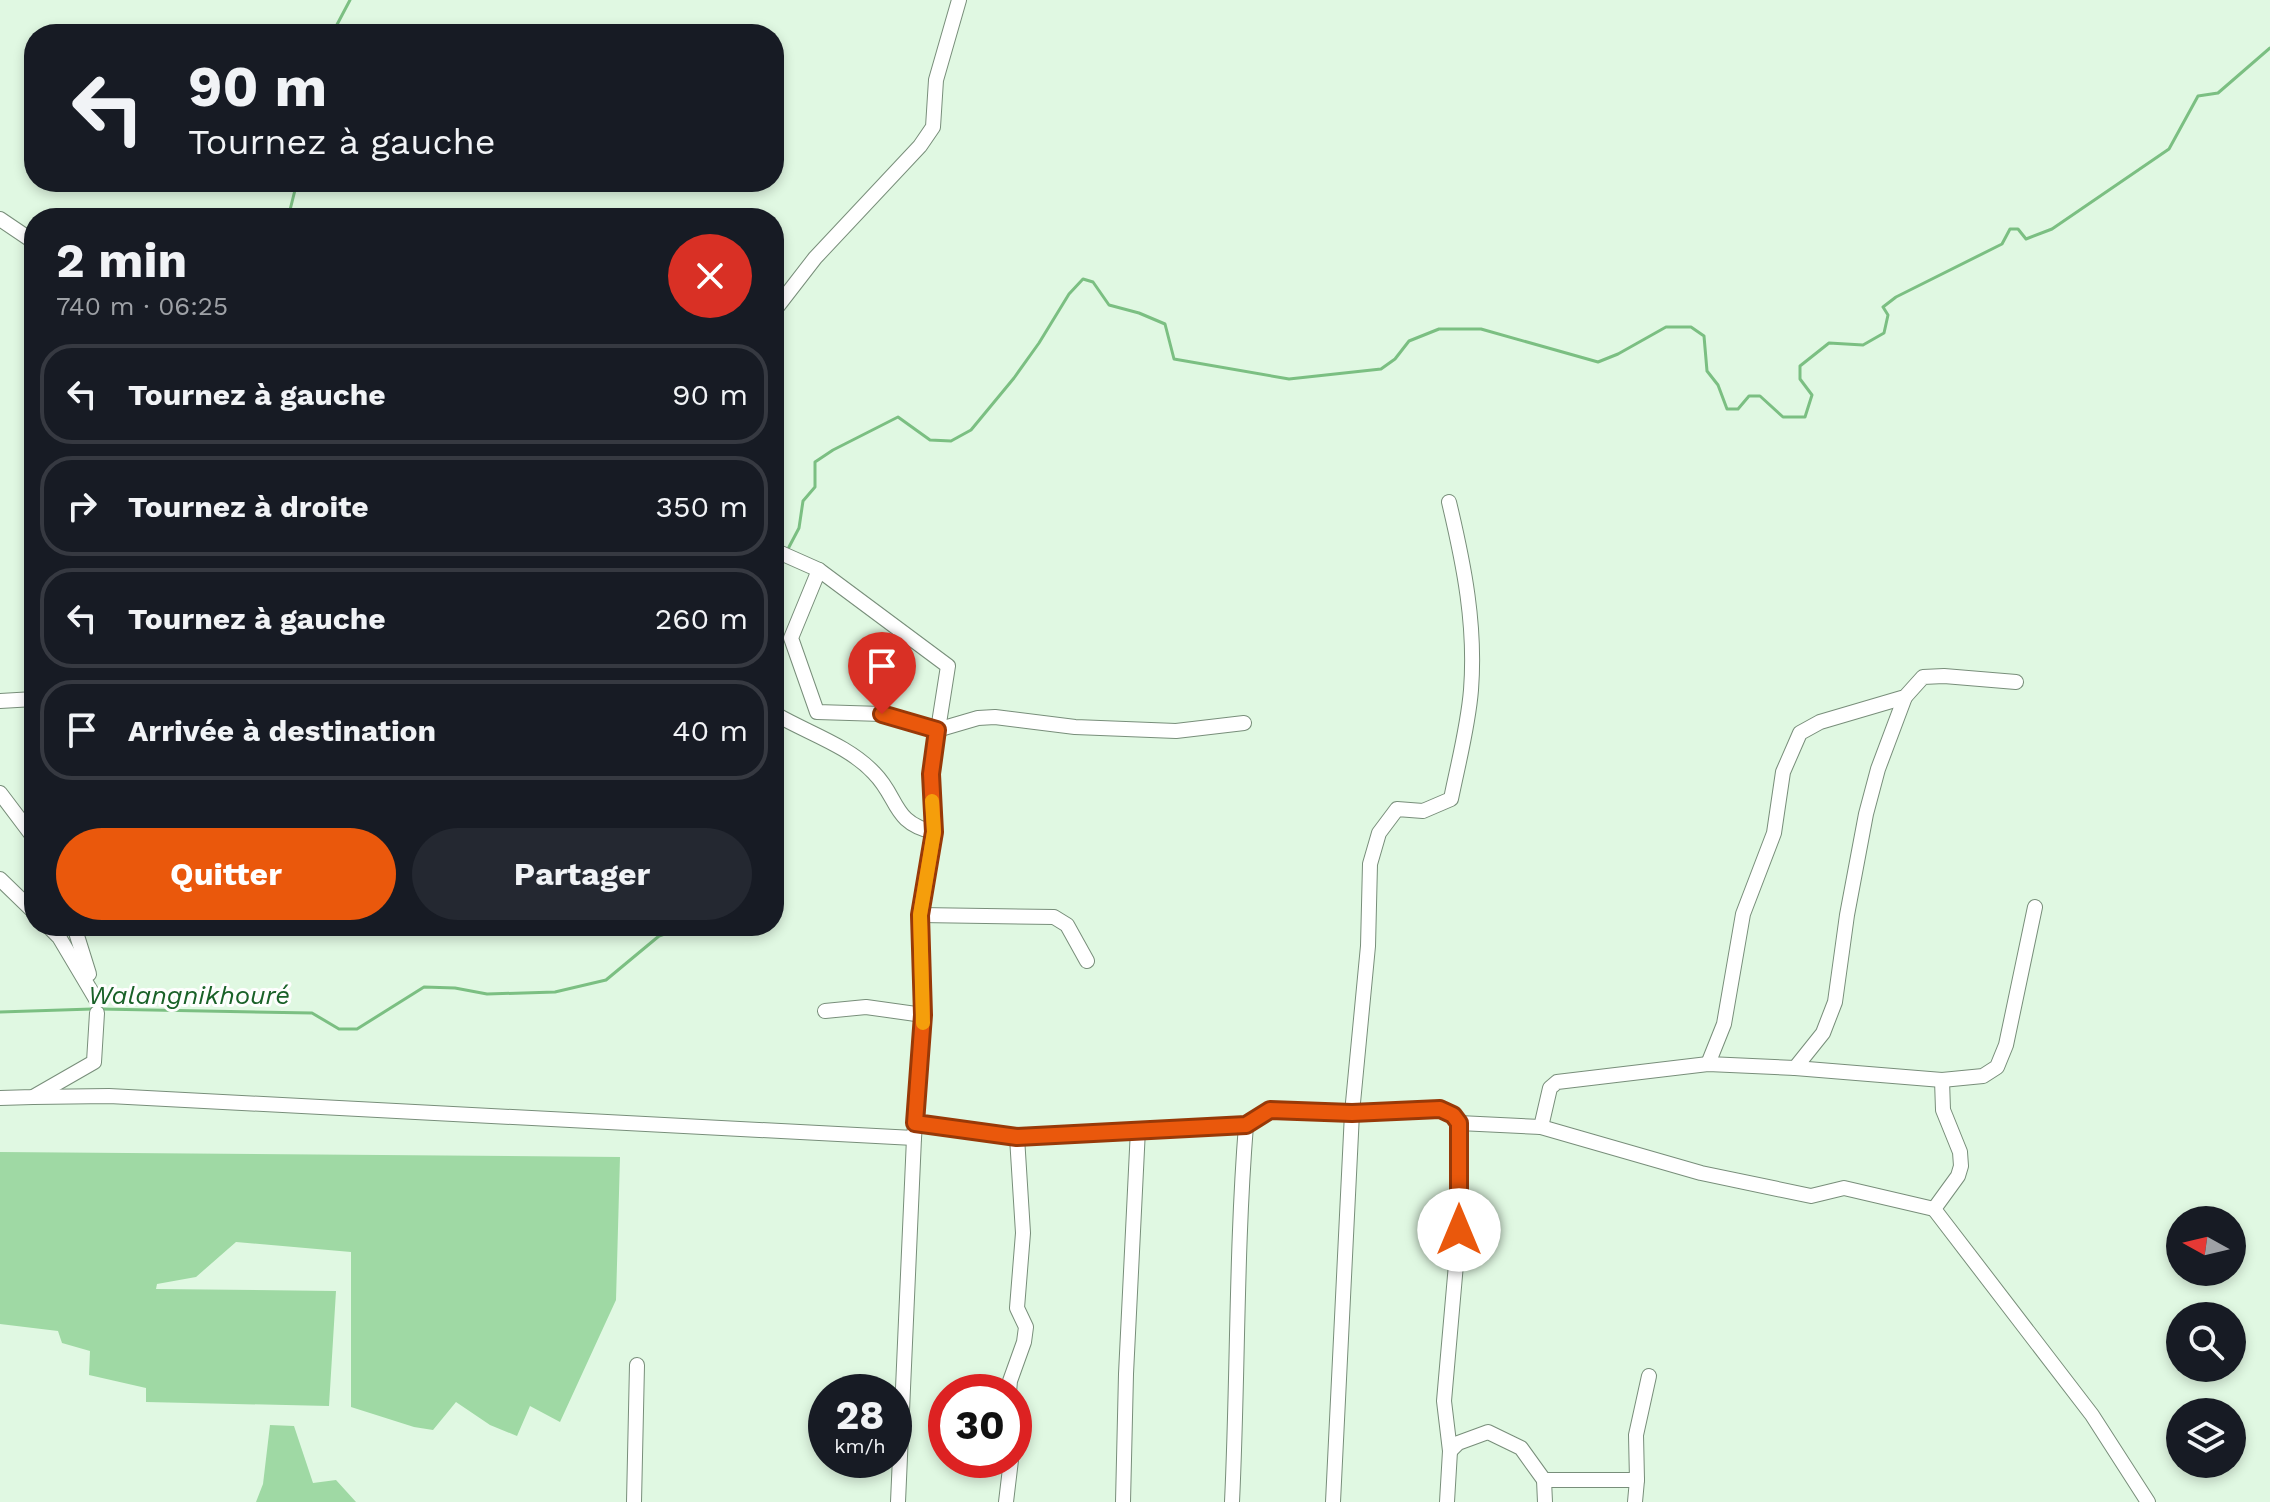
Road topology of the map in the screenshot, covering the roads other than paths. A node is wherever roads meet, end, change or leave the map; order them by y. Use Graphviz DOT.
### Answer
graph roads {
  1 [pos="959,0"];
  2 [pos="0,219"];
  3 [pos="24,235"];
  4 [pos="784,298"];
  5 [pos="1449,502"];
  6 [pos="784,554"];
  7 [pos="819,570"];
  8 [pos="2016,682"];
  9 [pos="1905,697"];
  10 [pos="24,700"];
  11 [pos="0,701"];
  12 [pos="784,719"];
  13 [pos="1244,723"];
  14 [pos="937,730"];
  15 [pos="0,793"];
  16 [pos="24,825"];
  17 [pos="934,832"];
  18 [pos="0,879"];
  19 [pos="24,902"];
  20 [pos="2035,907"];
  21 [pos="920,915"];
  22 [pos="58,936"];
  23 [pos="77,936"];
  24 [pos="1087,961"];
  25 [pos="825,1011"];
  26 [pos="97,1013"];
  27 [pos="923,1015"];
  28 [pos="1708,1064"];
  29 [pos="1795,1068"];
  30 [pos="1942,1080"];
  31 [pos="33,1097"];
  32 [pos="0,1098"];
  33 [pos="1352,1113"];
  34 [pos="1459,1123"];
  35 [pos="1246,1125"];
  36 [pos="1541,1127"];
  37 [pos="1138,1129"];
  38 [pos="914,1130"];
  39 [pos="1017,1137"];
  40 [pos="1934,1209"];
  41 [pos="637,1365"];
  42 [pos="1013,1374"];
  43 [pos="1649,1376"];
  44 [pos="1450,1451"];
  45 [pos="1009,1478"];
  46 [pos="1544,1480"];
  47 [pos="1637,1480"];
  48 [pos="634,1502"];
  49 [pos="898,1502"];
  50 [pos="1006,1502"];
  51 [pos="1123,1502"];
  52 [pos="1232,1502"];
  53 [pos="1333,1502"];
  54 [pos="1447,1502"];
  55 [pos="1545,1502"];
  56 [pos="1635,1502"];
  57 [pos="2148,1502"];
  1 -- 4 [label="street"];
  2 -- 3 [label="street"];
  5 -- 33 [label="street"];
  6 -- 7 [label="street"];
  7 -- 14 [label="street"];
  7 -- 14 [label="street"];
  8 -- 9 [label="street"];
  9 -- 28 [label="street"];
  9 -- 29 [label="street"];
  10 -- 11 [label="street"];
  12 -- 17 [label="street"];
  13 -- 14 [label="street"];
  14 -- 17 [label="street"];
  15 -- 16 [label="street"];
  17 -- 21 [label="street"];
  18 -- 19 [label="street"];
  20 -- 30 [label="street"];
  21 -- 24 [label="street"];
  21 -- 27 [label="street"];
  22 -- 23 [label="street"];
  25 -- 27 [label="street"];
  26 -- 31 [label="street"];
  27 -- 38 [label="street"];
  28 -- 29 [label="street"];
  28 -- 36 [label="street"];
  29 -- 30 [label="street"];
  30 -- 40 [label="street"];
  31 -- 32 [label="street"];
  31 -- 38 [label="street"];
  33 -- 34 [label="street"];
  33 -- 35 [label="street"];
  33 -- 53 [label="street"];
  34 -- 36 [label="street"];
  34 -- 44 [label="street"];
  35 -- 37 [label="street"];
  35 -- 52 [label="street"];
  36 -- 40 [label="street"];
  37 -- 39 [label="street"];
  37 -- 51 [label="street"];
  38 -- 39 [label="street"];
  38 -- 49 [label="street"];
  39 -- 42 [label="street"];
  40 -- 57 [label="street"];
  41 -- 48 [label="street"];
  43 -- 47 [label="street"];
  44 -- 46 [label="street"];
  44 -- 54 [label="street"];
  45 -- 50 [label="street"];
  46 -- 47 [label="street"];
  46 -- 55 [label="street"];
  47 -- 56 [label="street"];
}
